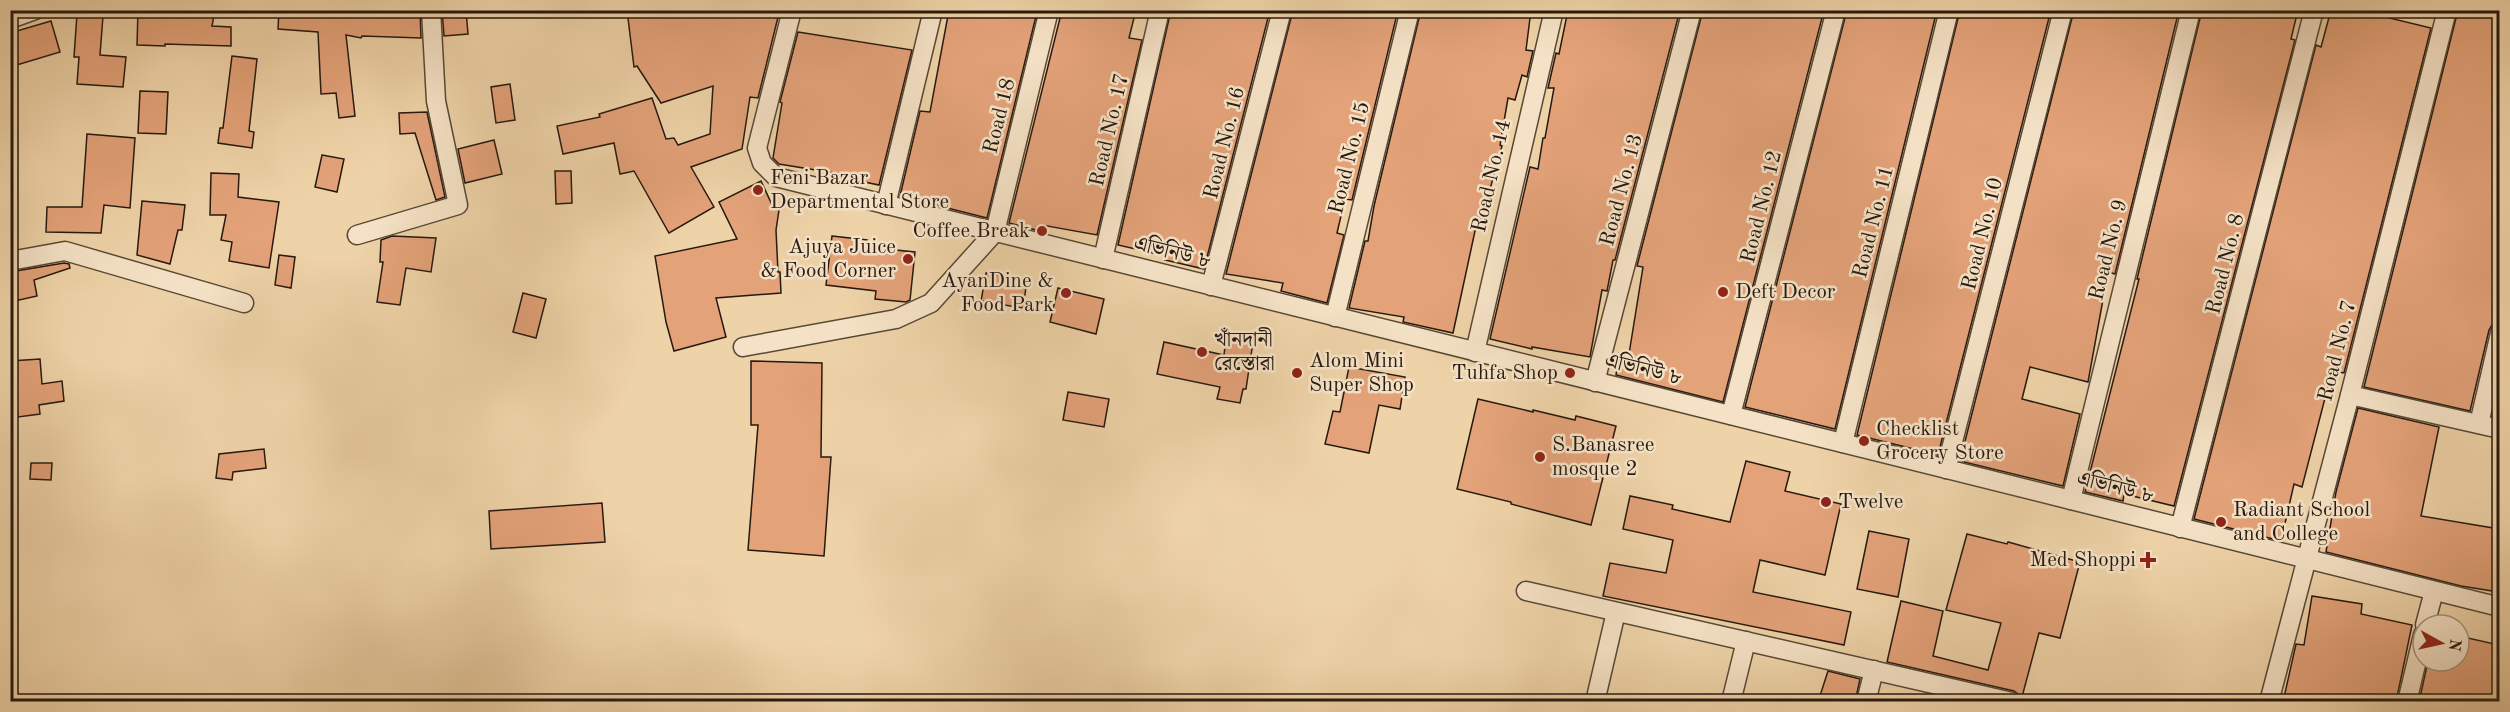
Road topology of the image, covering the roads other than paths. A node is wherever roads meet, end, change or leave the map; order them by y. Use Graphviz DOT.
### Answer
graph roads {
  1 [pos="34,10"];
  2 [pos="431,10"];
  3 [pos="792,10"];
  4 [pos="933,10"];
  5 [pos="1049,10"];
  6 [pos="1160,10"];
  7 [pos="1282,10"];
  8 [pos="1410,10"];
  9 [pos="1554,10"];
  10 [pos="1692,10"];
  11 [pos="1836,10"];
  12 [pos="1949,10"];
  13 [pos="2063,10"];
  14 [pos="2191,10"];
  15 [pos="2314,10"];
  16 [pos="2447,10"];
  17 [pos="10,20"];
  18 [pos="886,205"];
  19 [pos="995,232"];
  20 [pos="357,235"];
  21 [pos="1103,259"];
  22 [pos="10,261"];
  23 [pos="1211,286"];
  24 [pos="244,303"];
  25 [pos="1335,317"];
  26 [pos="2499,333"];
  27 [pos="743,347"];
  28 [pos="1475,352"];
  29 [pos="1595,382"];
  30 [pos="2350,395"];
  31 [pos="1731,416"];
  32 [pos="2479,424"];
  33 [pos="2499,429"];
  34 [pos="1843,444"];
  35 [pos="1946,469"];
  36 [pos="2071,500"];
  37 [pos="2180,528"];
  38 [pos="2306,559"];
  39 [pos="1526,591"];
  40 [pos="2434,591"];
  41 [pos="2499,607"];
  42 [pos="1616,612"];
  43 [pos="2429,613"];
  44 [pos="1746,641"];
  45 [pos="1874,670"];
  46 [pos="2414,673"];
  47 [pos="2007,701"];
  48 [pos="1595,702"];
  49 [pos="1731,702"];
  50 [pos="1866,702"];
  51 [pos="2269,702"];
  52 [pos="2407,702"];
  1 -- 17 [label="street"];
  2 -- 20 [label="street"];
  3 -- 18 [label="street, এভিনিউ ৮"];
  4 -- 18 [label="street"];
  5 -- 19 [label="street, Road 18"];
  6 -- 21 [label="street, Road No. 17"];
  7 -- 23 [label="street, Road No. 16"];
  8 -- 25 [label="street, Road No. 15"];
  9 -- 28 [label="street, Road No. 14"];
  10 -- 29 [label="street, Road No. 13"];
  11 -- 31 [label="street, Road No. 12"];
  12 -- 34 [label="street, Road No. 11"];
  13 -- 35 [label="street, Road No. 10"];
  14 -- 36 [label="street, Road No. 9"];
  15 -- 37 [label="street, Road No. 8"];
  16 -- 30 [label="street, Road No. 7"];
  18 -- 19 [label="street, এভিনিউ ৮"];
  19 -- 21 [label="street, এভিনিউ ৮"];
  19 -- 27 [label="street"];
  21 -- 23 [label="street, এভিনিউ ৮"];
  22 -- 24 [label="street"];
  23 -- 25 [label="street, এভিনিউ ৮"];
  25 -- 28 [label="street, এভিনিউ ৮"];
  26 -- 32 [label="street"];
  28 -- 29 [label="street, এভিনিউ ৮"];
  29 -- 31 [label="street, এভিনিউ ৮"];
  30 -- 32 [label="street"];
  30 -- 38 [label="street, Road No. 7"];
  31 -- 34 [label="street, এভিনিউ ৮"];
  32 -- 33 [label="street"];
  34 -- 35 [label="street, এভিনিউ ৮"];
  35 -- 36 [label="street, এভিনিউ ৮"];
  36 -- 37 [label="street, এভিনিউ ৮"];
  37 -- 38 [label="street, এভিনিউ ৮"];
  38 -- 40 [label="street, এভিনিউ ৮"];
  38 -- 51 [label="street, Road No. 7"];
  39 -- 42 [label="street"];
  40 -- 41 [label="street, এভিনিউ ৮"];
  40 -- 43 [label="street"];
  42 -- 44 [label="street"];
  42 -- 48 [label="street"];
  44 -- 45 [label="street"];
  44 -- 49 [label="street"];
  45 -- 47 [label="street"];
  45 -- 50 [label="street"];
  46 -- 52 [label="street"];
}
